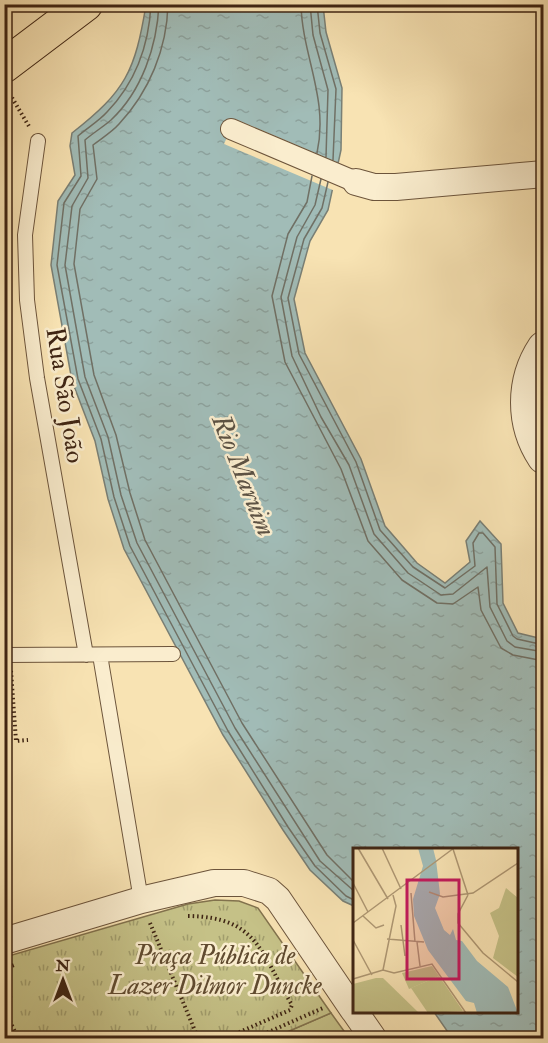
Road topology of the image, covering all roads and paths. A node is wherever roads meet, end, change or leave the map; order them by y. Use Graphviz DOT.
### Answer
graph roads {
  1 [pos="86,4"];
  2 [pos="11,62"];
  3 [pos="4,96"];
  4 [pos="231,129"];
  5 [pos="38,141"];
  6 [pos="543,174"];
  7 [pos="356,182"];
  8 [pos="543,348"];
  9 [pos="543,457"];
  10 [pos="173,654"];
  11 [pos="7,655"];
  12 [pos="86,655"];
  13 [pos="100,655"];
  14 [pos="28,740"];
  15 [pos="143,916"];
  16 [pos="184,916"];
  17 [pos="160,918"];
  18 [pos="4,942"];
  19 [pos="16,965"];
  20 [pos="4,969"];
  21 [pos="352,1007"];
  22 [pos="4,1010"];
  23 [pos="356,1013"];
  24 [pos="18,1038"];
  25 [pos="198,1038"];
  26 [pos="226,1038"];
  27 [pos="255,1038"];
  28 [pos="373,1038"];
  1 -- 2 [label="main road"];
  3 -- 5 [label="path"];
  4 -- 7 [label="street"];
  5 -- 12 [label="lane, Rua São João"];
  6 -- 7 [label="street"];
  8 -- 9 [label="street"];
  10 -- 13 [label="lane"];
  11 -- 12 [label="lane"];
  11 -- 14 [label="path"];
  12 -- 13 [label="lane"];
  13 -- 15 [label="lane"];
  15 -- 17 [label="path"];
  15 -- 18 [label="street"];
  15 -- 21 [label="street"];
  15 -- 25 [label="path"];
  16 -- 26 [label="path"];
  19 -- 20 [label="path"];
  21 -- 27 [label="path"];
  22 -- 24 [label="path"];
  23 -- 28 [label="street"];
}
